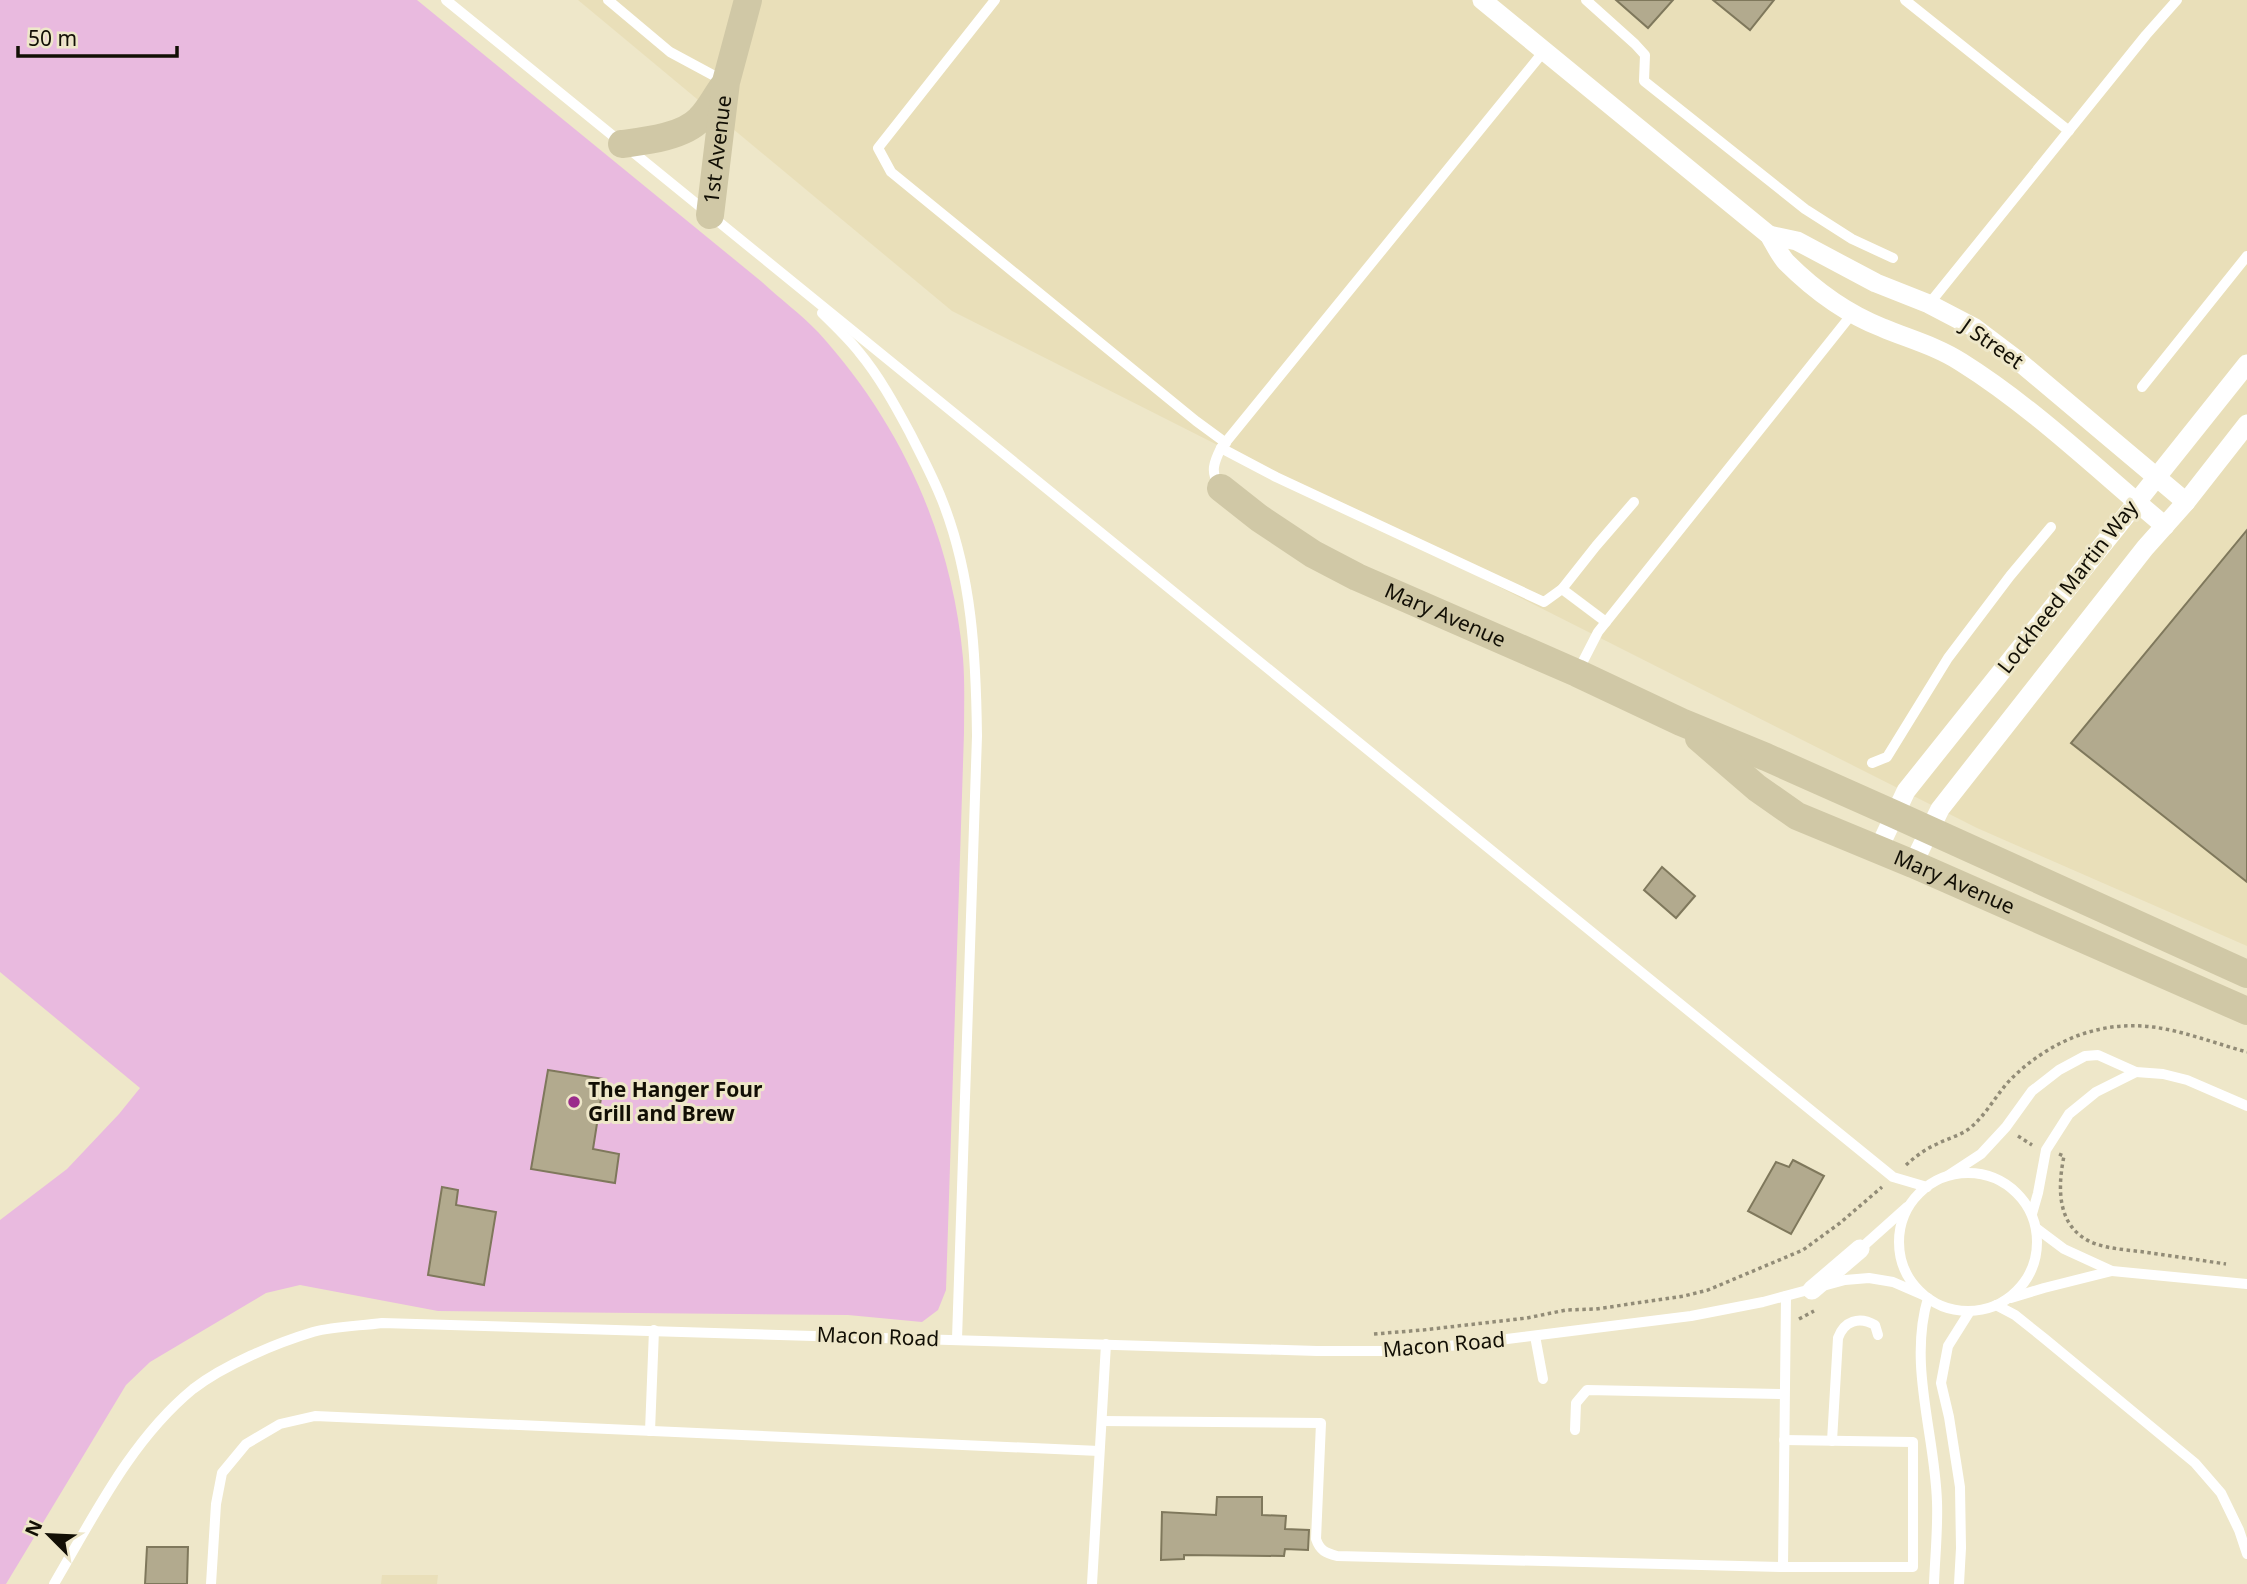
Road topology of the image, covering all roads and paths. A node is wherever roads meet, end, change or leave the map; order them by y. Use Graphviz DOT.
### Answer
graph roads {
  1 [pos="446,0"];
  2 [pos="608,0"];
  3 [pos="748,0"];
  4 [pos="995,0"];
  5 [pos="1482,0"];
  6 [pos="1586,0"];
  7 [pos="1905,0"];
  8 [pos="2177,0"];
  9 [pos="1544,51"];
  10 [pos="726,82"];
  11 [pos="2069,131"];
  12 [pos="622,144"];
  13 [pos="710,215"];
  14 [pos="1769,235"];
  15 [pos="2247,256"];
  16 [pos="1893,258"];
  17 [pos="796,285"];
  18 [pos="1929,304"];
  19 [pos="1852,314"];
  20 [pos="2247,364"];
  21 [pos="2142,387"];
  22 [pos="2247,424"];
  23 [pos="1223,446"];
  24 [pos="2156,477"];
  25 [pos="1221,488"];
  26 [pos="2136,501"];
  27 [pos="1634,502"];
  28 [pos="2186,502"];
  29 [pos="2165,526"];
  30 [pos="2051,527"];
  31 [pos="1562,589"];
  32 [pos="1606,622"];
  33 [pos="1577,673"];
  34 [pos="1681,722"];
  35 [pos="1872,763"];
  36 [pos="1894,814"];
  37 [pos="1928,830"];
  38 [pos="1878,850"];
  39 [pos="1913,864"];
  40 [pos="2247,974"];
  41 [pos="2247,1011"];
  42 [pos="2136,1073"];
  43 [pos="2247,1106"];
  44 [pos="1985,1112"];
  45 [pos="1993,1118"];
  46 [pos="2022,1140"];
  47 [pos="2036,1147"];
  48 [pos="2058,1154"];
  49 [pos="1946,1177"];
  50 [pos="1927,1187"];
  51 [pos="1872,1196"];
  52 [pos="1912,1202"];
  53 [pos="2032,1214"];
  54 [pos="1840,1223"];
  55 [pos="2036,1228"];
  56 [pos="1847,1233"];
  57 [pos="1860,1249"];
  58 [pos="2234,1266"];
  59 [pos="2112,1271"];
  60 [pos="2247,1284"];
  61 [pos="1812,1290"];
  62 [pos="1786,1296"];
  63 [pos="1926,1296"];
  64 [pos="2007,1300"];
  65 [pos="1996,1305"];
  66 [pos="1822,1307"];
  67 [pos="1970,1311"];
  68 [pos="1786,1325"];
  69 [pos="654,1330"];
  70 [pos="1374,1334"];
  71 [pos="1878,1335"];
  72 [pos="1535,1336"];
  73 [pos="957,1339"];
  74 [pos="1106,1343"];
  75 [pos="1543,1379"];
  76 [pos="1784,1394"];
  77 [pos="1102,1421"];
  78 [pos="1575,1430"];
  79 [pos="650,1431"];
  80 [pos="1784,1440"];
  81 [pos="1832,1441"];
  82 [pos="1099,1451"];
  83 [pos="2247,1554"];
  84 [pos="1783,1567"];
  85 [pos="54,1584"];
  86 [pos="211,1584"];
  87 [pos="1092,1584"];
  88 [pos="1934,1584"];
  89 [pos="1959,1584"];
  1 -- 12 [label="lane"];
  2 -- 10 [label="lane"];
  3 -- 10 [label="street, 1st Avenue"];
  4 -- 23 [label="lane"];
  5 -- 9 [label="street, J Street"];
  6 -- 16 [label="lane"];
  7 -- 11 [label="lane"];
  8 -- 11 [label="lane"];
  9 -- 14 [label="street, J Street"];
  9 -- 23 [label="lane"];
  10 -- 12 [label="street, 1st Avenue"];
  10 -- 13 [label="street, 1st Avenue"];
  11 -- 18 [label="lane"];
  12 -- 13 [label="lane"];
  13 -- 17 [label="lane"];
  14 -- 18 [label="street, J Street"];
  14 -- 19 [label="street, J Street"];
  15 -- 21 [label="lane"];
  17 -- 50 [label="lane"];
  17 -- 73 [label="lane"];
  18 -- 24 [label="street, J Street"];
  19 -- 26 [label="street, J Street"];
  19 -- 32 [label="lane"];
  20 -- 24 [label="street, Lockheed Martin Way"];
  22 -- 28 [label="street, Lockheed Martin Way"];
  23 -- 25 [label="lane"];
  23 -- 31 [label="lane"];
  24 -- 26 [label="street, Lockheed Martin Way"];
  24 -- 28 [label="street, J Street"];
  25 -- 33 [label="street, Mary Avenue"];
  26 -- 29 [label="street, J Street"];
  26 -- 36 [label="street, Lockheed Martin Way"];
  27 -- 31 [label="lane"];
  28 -- 29 [label="street, Lockheed Martin Way"];
  29 -- 37 [label="street, Lockheed Martin Way"];
  30 -- 35 [label="lane"];
  31 -- 32 [label="lane"];
  32 -- 33 [label="lane"];
  33 -- 34 [label="street, Mary Avenue"];
  34 -- 36 [label="street, Mary Avenue"];
  34 -- 38 [label="street, Mary Avenue"];
  36 -- 37 [label="street, Mary Avenue"];
  36 -- 38 [label="street, Lockheed Martin Way"];
  37 -- 39 [label="street, Lockheed Martin Way"];
  37 -- 40 [label="street, Mary Avenue"];
  38 -- 39 [label="street, Mary Avenue"];
  39 -- 41 [label="street, Mary Avenue"];
  42 -- 43 [label="lane"];
  42 -- 49 [label="lane"];
  42 -- 53 [label="lane"];
  44 -- 45 [label="path"];
  46 -- 47 [label="path"];
  48 -- 58 [label="path"];
  49 -- 50 [label="lane"];
  49 -- 53 [label="lane"];
  50 -- 52 [label="lane"];
  51 -- 54 [label="path"];
  52 -- 57 [label="lane, Macon Road"];
  52 -- 63 [label="lane"];
  53 -- 55 [label="lane"];
  54 -- 56 [label="path"];
  54 -- 70 [label="path"];
  55 -- 59 [label="lane"];
  55 -- 64 [label="lane"];
  57 -- 61 [label="street, Macon Road"];
  59 -- 60 [label="lane"];
  59 -- 64 [label="lane"];
  61 -- 62 [label="lane, Macon Road"];
  61 -- 63 [label="lane, Macon Road"];
  62 -- 68 [label="lane"];
  62 -- 72 [label="lane, Macon Road"];
  63 -- 67 [label="lane"];
  63 -- 88 [label="lane"];
  64 -- 65 [label="lane"];
  65 -- 67 [label="lane"];
  65 -- 83 [label="lane"];
  66 -- 68 [label="path"];
  67 -- 89 [label="lane"];
  68 -- 76 [label="lane"];
  69 -- 73 [label="lane, Macon Road"];
  69 -- 79 [label="lane"];
  69 -- 85 [label="lane, Macon Road"];
  71 -- 81 [label="lane"];
  72 -- 74 [label="lane, Macon Road"];
  72 -- 75 [label="lane"];
  73 -- 74 [label="lane, Macon Road"];
  74 -- 77 [label="lane"];
  76 -- 78 [label="lane"];
  76 -- 80 [label="lane"];
  77 -- 82 [label="lane"];
  77 -- 84 [label="lane"];
  79 -- 82 [label="lane"];
  79 -- 86 [label="lane"];
  80 -- 81 [label="lane"];
  80 -- 84 [label="lane"];
  81 -- 84 [label="lane"];
  82 -- 87 [label="lane"];
}
